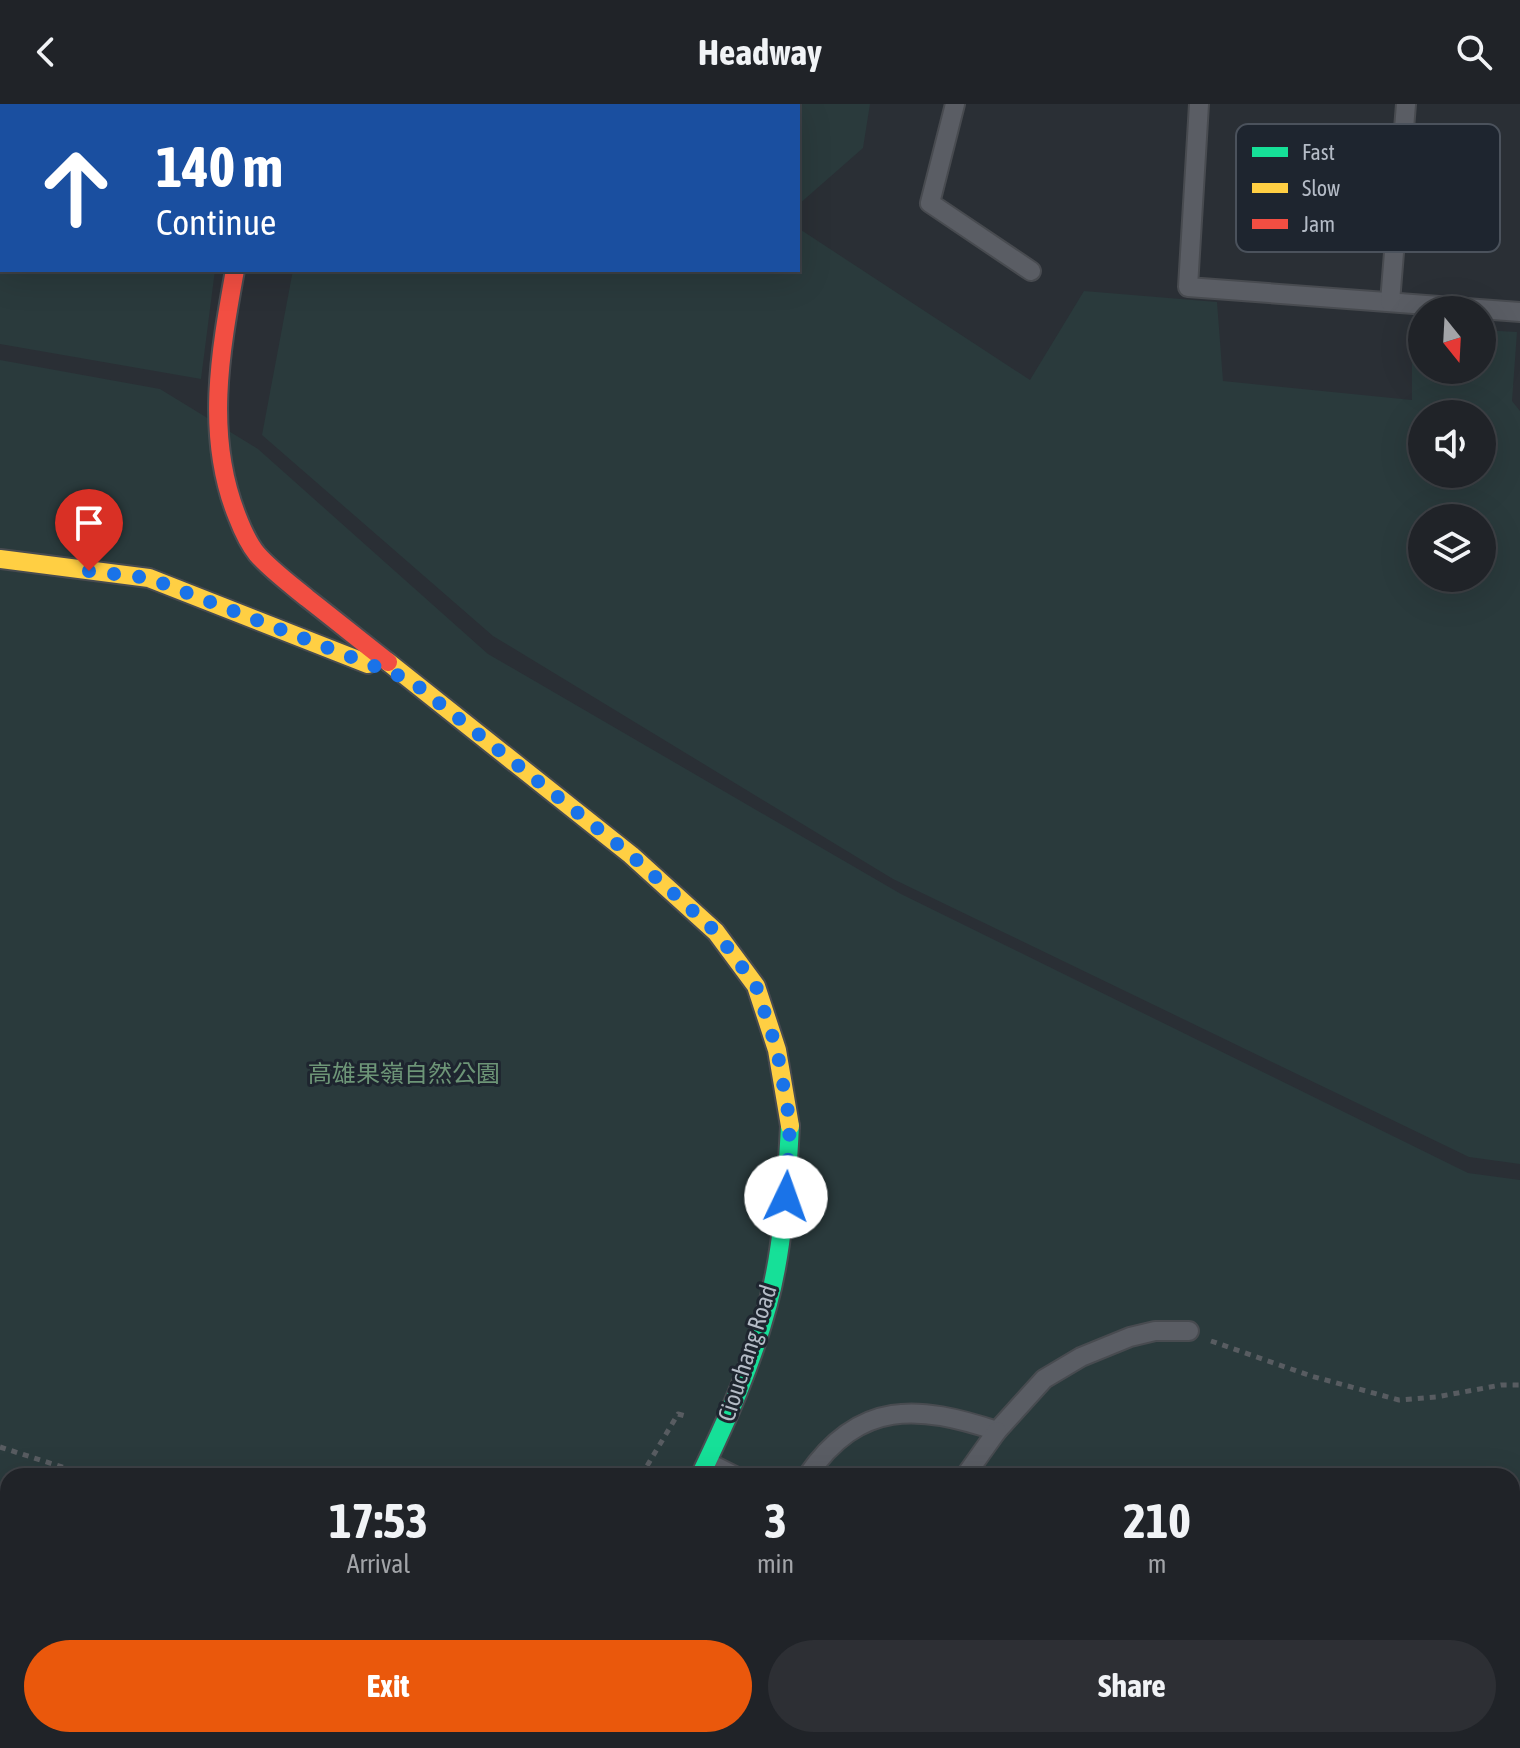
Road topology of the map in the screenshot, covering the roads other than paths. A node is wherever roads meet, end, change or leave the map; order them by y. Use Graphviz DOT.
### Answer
graph roads {
  1 [pos="955,104"];
  2 [pos="1199,104"];
  3 [pos="1406,104"];
  4 [pos="1404,124"];
  5 [pos="1394,252"];
  6 [pos="1031,271"];
  7 [pos="235,272"];
  8 [pos="1390,302"];
  9 [pos="1520,312"];
  10 [pos="0,559"];
  11 [pos="410,680"];
  12 [pos="1189,1331"];
  13 [pos="997,1431"];
  14 [pos="704,1468"];
  15 [pos="813,1468"];
  16 [pos="971,1468"];
  1 -- 6 [label="lane"];
  2 -- 8 [label="lane"];
  3 -- 4 [label="lane"];
  5 -- 8 [label="lane"];
  7 -- 11 [label="street, Ciouchang Road"];
  8 -- 9 [label="lane"];
  10 -- 11 [label="street"];
  11 -- 14 [label="street, Ciouchang Road"];
  12 -- 13 [label="lane"];
  13 -- 15 [label="lane"];
  13 -- 16 [label="lane"];
}
